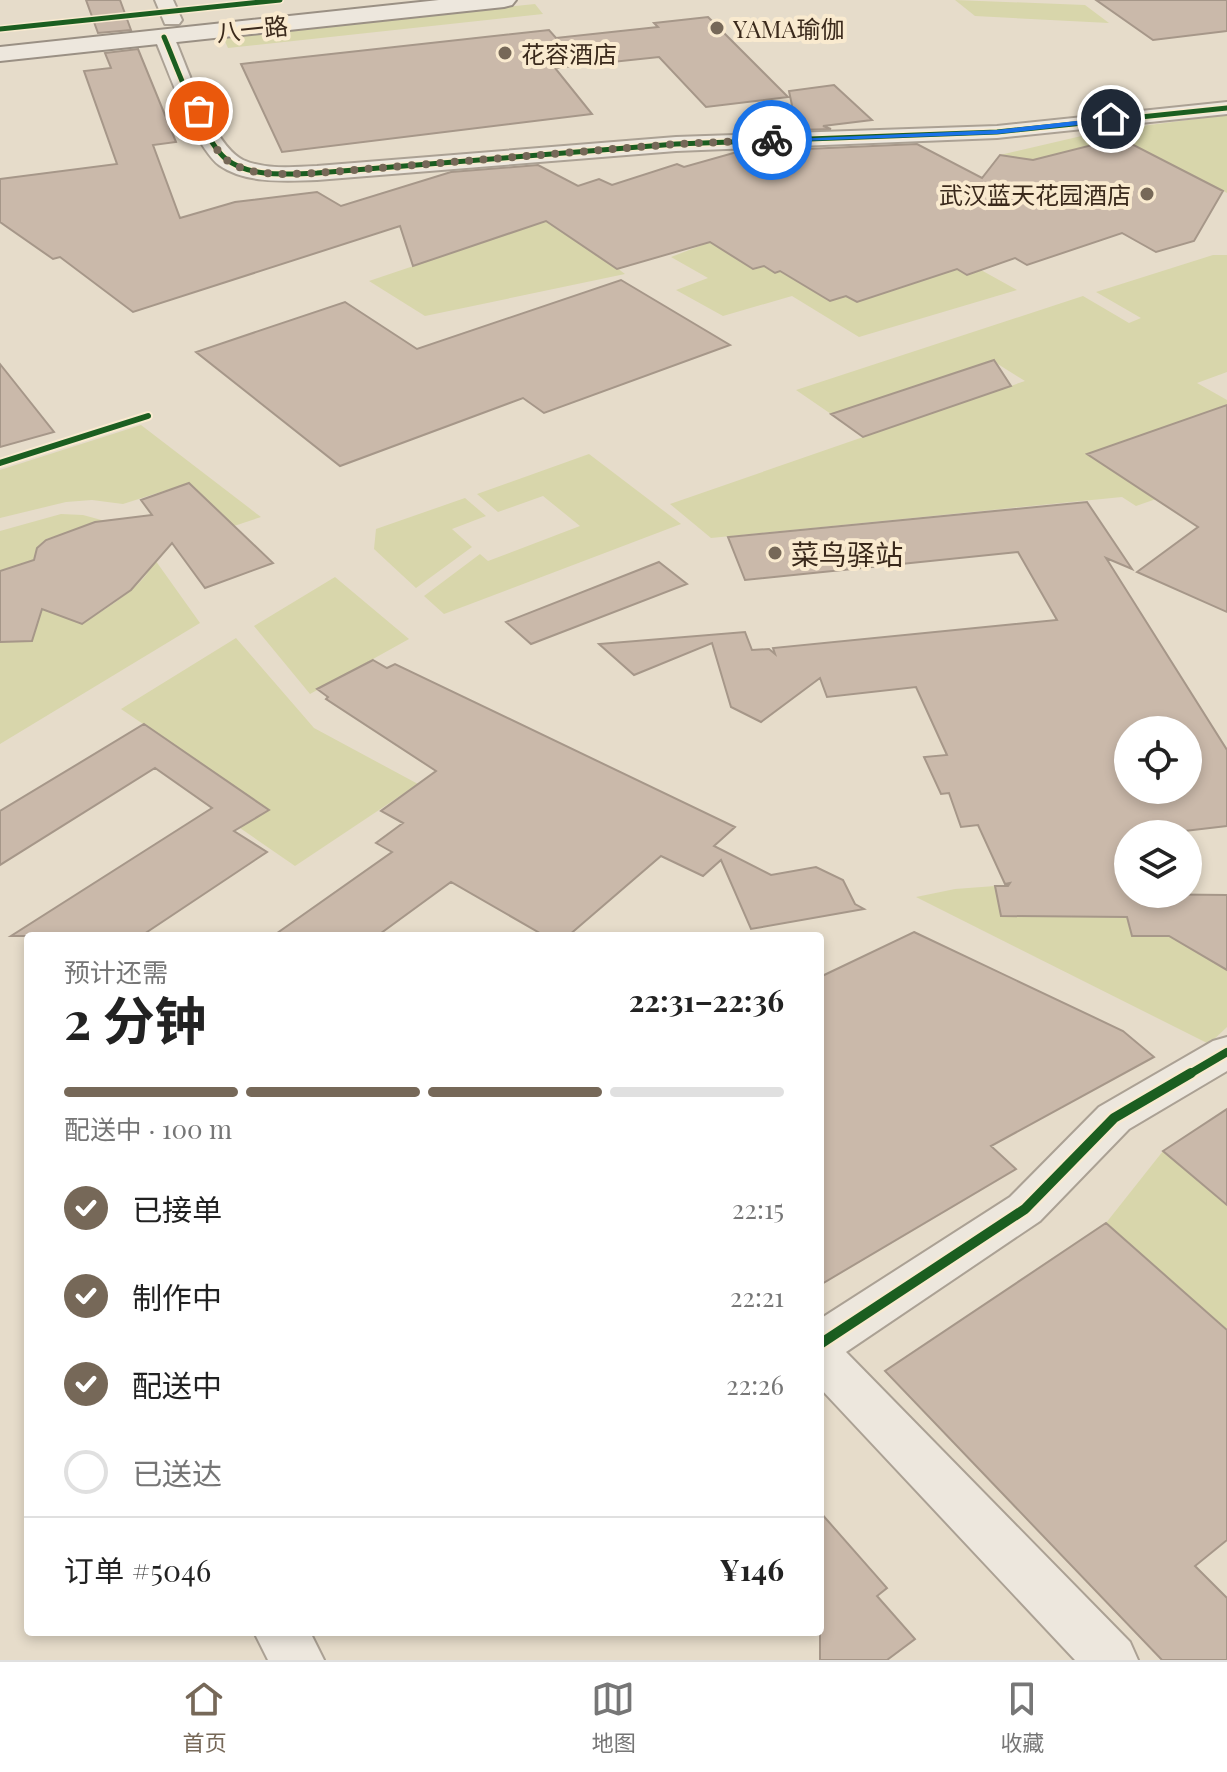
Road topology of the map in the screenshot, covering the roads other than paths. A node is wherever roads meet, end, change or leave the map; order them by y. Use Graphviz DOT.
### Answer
graph roads {
  1 [pos="360,0"];
  2 [pos="504,0"];
  3 [pos="166,19"];
  4 [pos="0,38"];
  5 [pos="0,54"];
  6 [pos="1227,108"];
  7 [pos="1227,1052"];
  8 [pos="824,1341"];
  9 [pos="824,1360"];
  10 [pos="282,1636"];
  11 [pos="297,1660"];
  12 [pos="1111,1660"];
  1 -- 3 [label="main road, 八一路"];
  2 -- 3 [label="main road, 八一路"];
  3 -- 4 [label="main road, 八一路"];
  3 -- 5 [label="main road, 八一路"];
  3 -- 6 [label="street"];
  7 -- 8 [label="street"];
  9 -- 12 [label="street"];
  10 -- 11 [label="street"];
}
